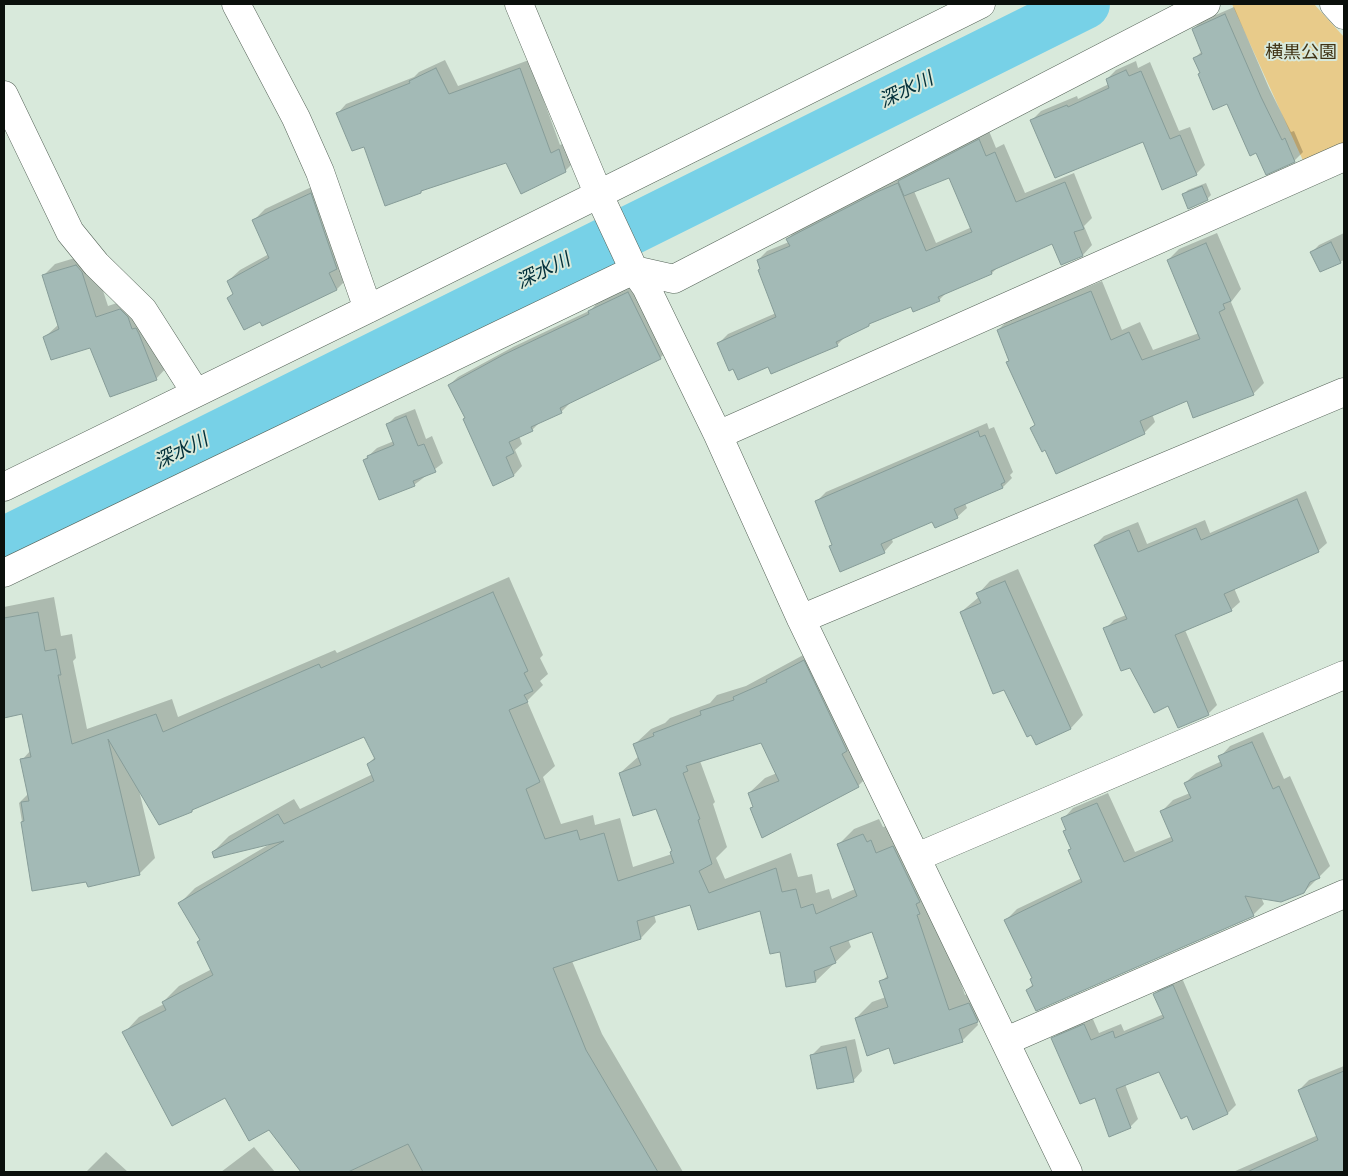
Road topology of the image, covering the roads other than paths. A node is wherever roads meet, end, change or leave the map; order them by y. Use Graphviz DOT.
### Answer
graph roads {
  1 [pos="236,4"];
  2 [pos="518,4"];
  3 [pos="981,4"];
  4 [pos="1206,4"];
  5 [pos="1334,4"];
  6 [pos="1344,15"];
  7 [pos="4,95"];
  8 [pos="1344,157"];
  9 [pos="598,193"];
  10 [pos="634,270"];
  11 [pos="368,310"];
  12 [pos="1344,392"];
  13 [pos="196,393"];
  14 [pos="718,435"];
  15 [pos="4,487"];
  16 [pos="4,574"];
  17 [pos="801,619"];
  18 [pos="1344,675"];
  19 [pos="917,857"];
  20 [pos="1344,894"];
  21 [pos="1006,1041"];
  22 [pos="1068,1172"];
  1 -- 11 [label="street"];
  2 -- 9 [label="street"];
  3 -- 9 [label="street"];
  4 -- 10 [label="street"];
  5 -- 6 [label="street"];
  7 -- 13 [label="street"];
  8 -- 14 [label="street"];
  9 -- 10 [label="street"];
  9 -- 11 [label="street"];
  10 -- 14 [label="street"];
  10 -- 16 [label="street"];
  11 -- 13 [label="street"];
  12 -- 17 [label="street"];
  13 -- 15 [label="street"];
  14 -- 17 [label="street"];
  17 -- 19 [label="street"];
  18 -- 19 [label="street"];
  19 -- 21 [label="street"];
  20 -- 21 [label="street"];
  21 -- 22 [label="street"];
}
